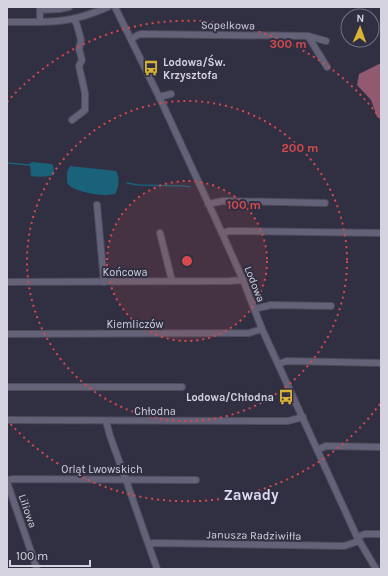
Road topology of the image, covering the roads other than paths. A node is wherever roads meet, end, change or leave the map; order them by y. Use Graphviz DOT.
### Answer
graph roads {
  1 [pos="69,7"];
  2 [pos="108,7"];
  3 [pos="115,7"];
  4 [pos="74,19"];
  5 [pos="7,22"];
  6 [pos="40,22"];
  7 [pos="308,36"];
  8 [pos="130,39"];
  9 [pos="326,41"];
  10 [pos="327,68"];
  11 [pos="171,94"];
  12 [pos="159,96"];
  13 [pos="72,120"];
  14 [pos="325,203"];
  15 [pos="208,204"];
  16 [pos="96,205"];
  17 [pos="222,233"];
  18 [pos="160,234"];
  19 [pos="381,234"];
  20 [pos="243,280"];
  21 [pos="7,282"];
  22 [pos="104,282"];
  23 [pos="172,282"];
  24 [pos="332,306"];
  25 [pos="254,309"];
  26 [pos="262,329"];
  27 [pos="7,334"];
  28 [pos="381,363"];
  29 [pos="278,364"];
  30 [pos="7,387"];
  31 [pos="182,387"];
  32 [pos="303,417"];
  33 [pos="7,420"];
  34 [pos="106,421"];
  35 [pos="381,447"];
  36 [pos="317,450"];
  37 [pos="126,480"];
  38 [pos="196,480"];
  39 [pos="7,481"];
  40 [pos="381,534"];
  41 [pos="358,539"];
  42 [pos="148,544"];
  43 [pos="37,569"];
  44 [pos="156,569"];
  45 [pos="376,569"];
  1 -- 6 [label="street"];
  2 -- 4 [label="street"];
  3 -- 8 [label="street, Lodowa"];
  4 -- 6 [label="street"];
  4 -- 13 [label="street"];
  5 -- 6 [label="street"];
  7 -- 8 [label="street, Sopelkowa"];
  7 -- 9 [label="street, Sopelkowa"];
  7 -- 10 [label="street"];
  8 -- 12 [label="street, Lodowa"];
  11 -- 12 [label="street"];
  12 -- 15 [label="street, Lodowa"];
  14 -- 15 [label="street"];
  15 -- 17 [label="street, Lodowa"];
  16 -- 22 [label="street"];
  17 -- 19 [label="street"];
  17 -- 20 [label="street, Lodowa"];
  18 -- 23 [label="street"];
  20 -- 23 [label="street, Końcowa"];
  20 -- 25 [label="street, Lodowa"];
  21 -- 22 [label="street, Końcowa"];
  22 -- 23 [label="street, Końcowa"];
  24 -- 25 [label="street"];
  25 -- 26 [label="street, Lodowa"];
  26 -- 27 [label="street, Kiemliczów"];
  26 -- 29 [label="street, Lodowa"];
  28 -- 29 [label="street"];
  29 -- 32 [label="street, Lodowa"];
  30 -- 31 [label="street"];
  32 -- 34 [label="street, Chłodna"];
  32 -- 36 [label="street, Lodowa"];
  33 -- 34 [label="street, Chłodna"];
  34 -- 37 [label="street"];
  35 -- 36 [label="street"];
  36 -- 41 [label="street, Lodowa"];
  37 -- 38 [label="street, Orląt Lwowskich"];
  37 -- 39 [label="street, Orląt Lwowskich"];
  37 -- 42 [label="street"];
  39 -- 43 [label="street, Liliowa"];
  40 -- 41 [label="street, Janusza Radziwiłła"];
  41 -- 42 [label="street, Janusza Radziwiłła"];
  41 -- 45 [label="street, Lodowa"];
  42 -- 44 [label="street"];
}
